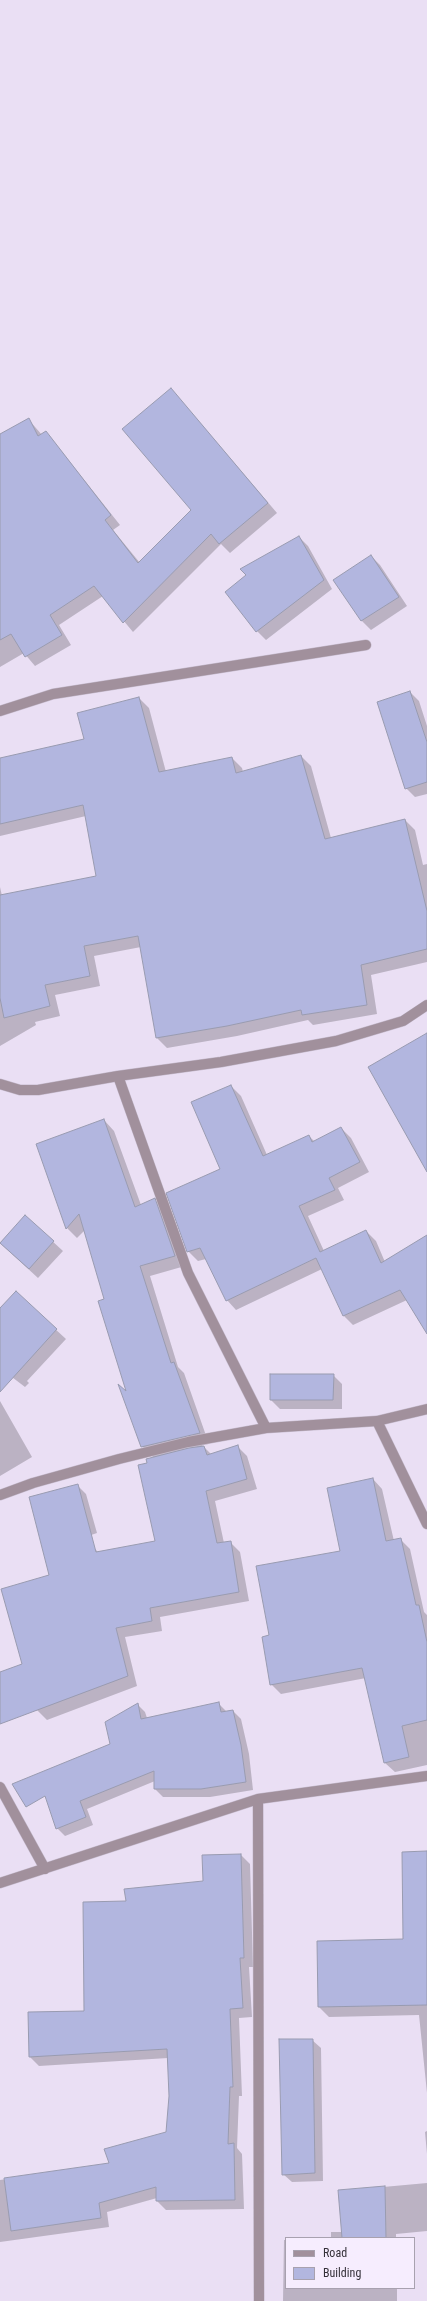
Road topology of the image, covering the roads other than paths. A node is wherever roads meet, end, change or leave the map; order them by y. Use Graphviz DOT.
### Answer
graph roads {
  1 [pos="366,645"];
  2 [pos="0,711"];
  3 [pos="427,1005"];
  4 [pos="118,1076"];
  5 [pos="0,1084"];
  6 [pos="427,1409"];
  7 [pos="377,1420"];
  8 [pos="266,1428"];
  9 [pos="0,1496"];
  10 [pos="427,1524"];
  11 [pos="427,1776"];
  12 [pos="0,1787"];
  13 [pos="258,1799"];
  14 [pos="45,1869"];
  15 [pos="0,1883"];
  16 [pos="259,2301"];
  1 -- 2 [label="street"];
  3 -- 4 [label="street"];
  4 -- 5 [label="street"];
  4 -- 8 [label="street"];
  6 -- 7 [label="street"];
  7 -- 8 [label="street"];
  7 -- 10 [label="street"];
  8 -- 9 [label="street"];
  11 -- 13 [label="street"];
  12 -- 14 [label="street"];
  13 -- 14 [label="street"];
  13 -- 16 [label="street"];
  14 -- 15 [label="street"];
}
